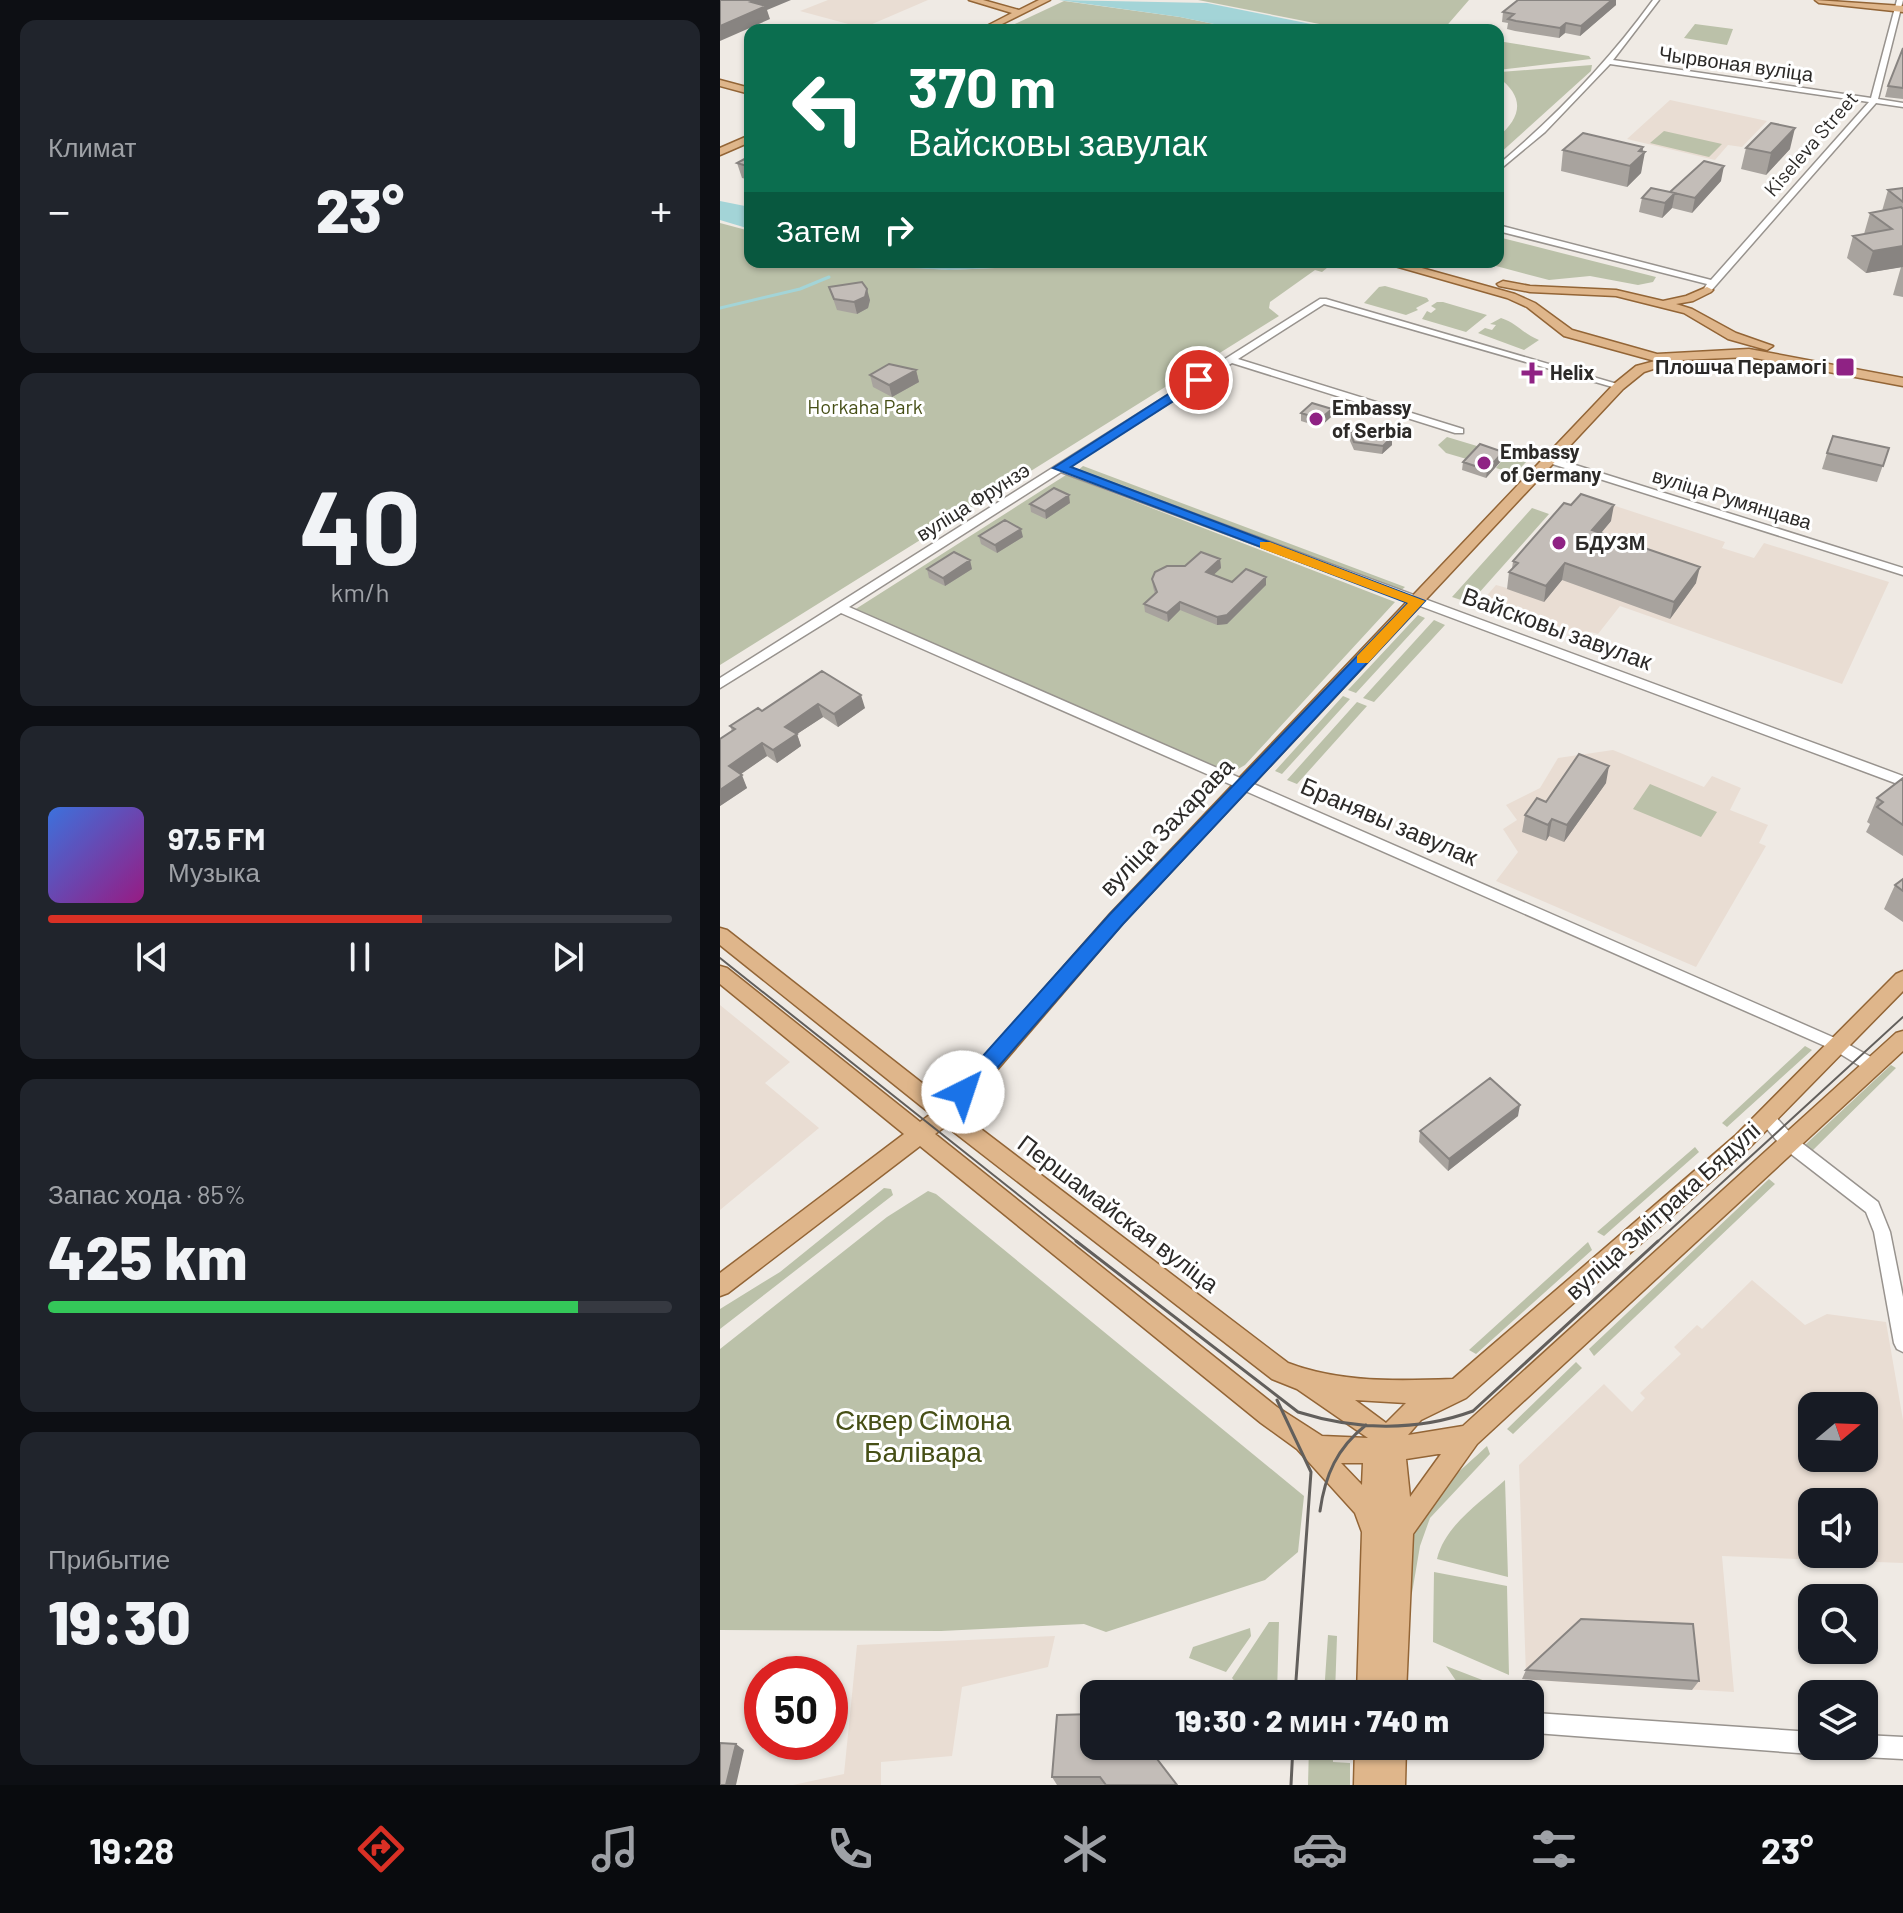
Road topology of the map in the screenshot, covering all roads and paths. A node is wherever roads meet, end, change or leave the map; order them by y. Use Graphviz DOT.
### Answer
graph roads {
  1 [pos="973,0"];
  2 [pos="1046,0"];
  3 [pos="1056,0"];
  4 [pos="1656,0"];
  5 [pos="1819,0"];
  6 [pos="1901,6"];
  7 [pos="1022,13"];
  8 [pos="997,24"];
  9 [pos="1611,62"];
  10 [pos="720,76"];
  11 [pos="720,83"];
  12 [pos="744,83"];
  13 [pos="744,89"];
  14 [pos="1874,101"];
  15 [pos="1903,105"];
  16 [pos="744,141"];
  17 [pos="720,152"];
  18 [pos="1504,164"];
  19 [pos="1504,230"];
  20 [pos="1409,268"];
  21 [pos="1443,268"];
  22 [pos="1709,286"];
  23 [pos="1591,291"];
  24 [pos="1653,302"];
  25 [pos="1556,324"];
  26 [pos="1711,325"];
  27 [pos="1604,345"];
  28 [pos="1691,358"];
  29 [pos="1676,359"];
  30 [pos="1231,360"];
  31 [pos="1903,371"];
  32 [pos="1624,382"];
  33 [pos="1903,382"];
  34 [pos="1459,431"];
  35 [pos="1550,460"];
  36 [pos="1060,468"];
  37 [pos="1903,572"];
  38 [pos="1418,601"];
  39 [pos="840,608"];
  40 [pos="720,684"];
  41 [pos="1903,781"];
  42 [pos="1245,785"];
  43 [pos="720,935"];
  44 [pos="720,973"];
  45 [pos="1903,979"];
  46 [pos="1903,1039"];
  47 [pos="1839,1046"];
  48 [pos="1873,1066"];
  49 [pos="946,1114"];
  50 [pos="1766,1118"];
  51 [pos="920,1136"];
  52 [pos="1788,1142"];
  53 [pos="720,1286"];
  54 [pos="1903,1343"];
  55 [pos="1299,1379"];
  56 [pos="1452,1391"];
  57 [pos="1469,1436"];
  58 [pos="1299,1437"];
  59 [pos="1385,1445"];
  60 [pos="1401,1530"];
  61 [pos="1375,1541"];
  62 [pos="1370,1680"];
  63 [pos="1394,1680"];
  64 [pos="1544,1724"];
  65 [pos="1798,1742"];
  66 [pos="1878,1747"];
  67 [pos="1903,1748"];
  68 [pos="1369,1760"];
  69 [pos="1392,1760"];
  70 [pos="1368,1785"];
  71 [pos="1391,1785"];
  1 -- 7 [label="main road"];
  2 -- 7 [label="main road"];
  3 -- 7 [label="main road"];
  4 -- 9 [label="street"];
  5 -- 6 [label="main road"];
  6 -- 14 [label="street, Kiseleva Street"];
  7 -- 8 [label="main road"];
  9 -- 14 [label="street, Чырвоная вуліца"];
  9 -- 18 [label="street"];
  10 -- 12 [label="main road"];
  11 -- 13 [label="main road"];
  14 -- 15 [label="street, Чырвоная вуліца"];
  14 -- 22 [label="street, Kiseleva Street"];
  16 -- 17 [label="main road"];
  19 -- 22 [label="street"];
  20 -- 25 [label="main road"];
  21 -- 23 [label="main road"];
  22 -- 24 [label="main road"];
  22 -- 26 [label="main road"];
  23 -- 24 [label="main road"];
  23 -- 25 [label="main road"];
  24 -- 26 [label="main road"];
  25 -- 27 [label="main road"];
  26 -- 28 [label="main road"];
  26 -- 31 [label="main road"];
  27 -- 29 [label="main road"];
  27 -- 32 [label="main road"];
  28 -- 29 [label="main road"];
  28 -- 33 [label="main road"];
  29 -- 32 [label="main road"];
  30 -- 32 [label="street, вуліца Фрунзэ"];
  30 -- 34 [label="street"];
  30 -- 36 [label="street, вуліца Фрунзэ"];
  32 -- 35 [label="main road, вуліца Захарава"];
  35 -- 37 [label="street, вуліца Румянцава"];
  35 -- 38 [label="main road, вуліца Захарава"];
  36 -- 38 [label="street, Вайсковы завулак"];
  36 -- 39 [label="street, вуліца Фрунзэ"];
  38 -- 41 [label="street, Вайсковы завулак"];
  38 -- 42 [label="main road, вуліца Захарава"];
  39 -- 40 [label="street, вуліца Фрунзэ"];
  39 -- 42 [label="street, Бранявы завулак"];
  42 -- 47 [label="street, Бранявы завулак"];
  42 -- 49 [label="main road, вуліца Захарава"];
  43 -- 49 [label="main road, Першамайская вуліца"];
  44 -- 51 [label="main road"];
  45 -- 47 [label="main road, вуліца Змітрака Бядулі"];
  46 -- 48 [label="main road, вуліца Змітрака Бядулі"];
  47 -- 48 [label="street, Бранявы завулак"];
  47 -- 50 [label="main road, вуліца Змітрака Бядулі"];
  48 -- 52 [label="main road, вуліца Змітрака Бядулі"];
  49 -- 51 [label="main road, вуліца Захарава"];
  49 -- 55 [label="main road, Першамайская вуліца"];
  50 -- 52 [label="street"];
  50 -- 56 [label="main road, вуліца Змітрака Бядулі"];
  51 -- 53 [label="main road, вуліца Захарава"];
  51 -- 58 [label="main road"];
  52 -- 54 [label="street"];
  52 -- 57 [label="main road, вуліца Змітрака Бядулі"];
  55 -- 56 [label="main road, Першамайская вуліца"];
  55 -- 59 [label="main road"];
  56 -- 59 [label="main road, вуліца Змітрака Бядулі"];
  57 -- 59 [label="main road"];
  57 -- 60 [label="main road, вуліца Змітрака Бядулі"];
  58 -- 59 [label="main road"];
  58 -- 61 [label="main road"];
  59 -- 60 [label="main road"];
  59 -- 61 [label="main road"];
  60 -- 63 [label="main road"];
  61 -- 62 [label="main road"];
  64 -- 65 [label="street"];
  66 -- 67 [label="street"];
  68 -- 70 [label="main road"];
  69 -- 71 [label="main road"];
}
